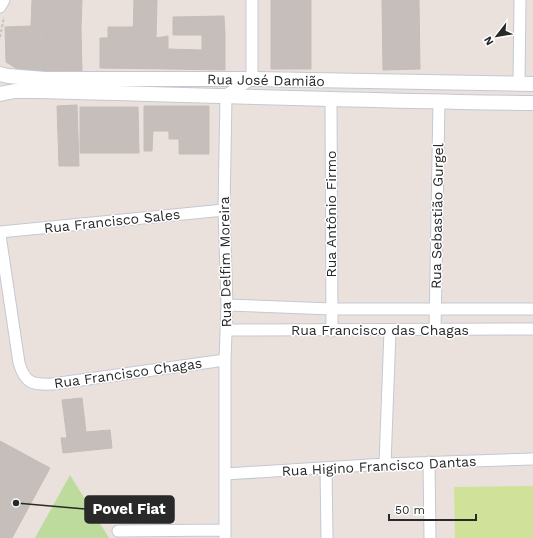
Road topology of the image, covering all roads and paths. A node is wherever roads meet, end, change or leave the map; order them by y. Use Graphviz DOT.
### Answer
graph roads {
  1 [pos="4,0"];
  2 [pos="252,0"];
  3 [pos="520,0"];
  4 [pos="0,7"];
  5 [pos="0,74"];
  6 [pos="252,79"];
  7 [pos="394,82"];
  8 [pos="526,84"];
  9 [pos="0,94"];
  10 [pos="226,95"];
  11 [pos="331,98"];
  12 [pos="395,100"];
  13 [pos="439,102"];
  14 [pos="533,103"];
  15 [pos="224,210"];
  16 [pos="0,233"];
  17 [pos="227,305"];
  18 [pos="332,309"];
  19 [pos="435,309"];
  20 [pos="533,309"];
  21 [pos="533,329"];
  22 [pos="226,330"];
  23 [pos="390,330"];
  24 [pos="435,330"];
  25 [pos="332,331"];
  26 [pos="225,360"];
  27 [pos="533,459"];
  28 [pos="429,462"];
  29 [pos="385,464"];
  30 [pos="326,468"];
  31 [pos="226,474"];
  32 [pos="118,530"];
  33 [pos="225,534"];
  34 [pos="327,538"];
  35 [pos="430,538"];
  1 -- 4 [label="street"];
  2 -- 6 [label="street"];
  3 -- 8 [label="street"];
  5 -- 6 [label="street, Rua José Damião"];
  6 -- 7 [label="street, Rua José Damião"];
  6 -- 10 [label="street"];
  7 -- 8 [label="street, Rua José Damião"];
  7 -- 12 [label="street"];
  9 -- 10 [label="street, Rua José Damião"];
  10 -- 11 [label="street, Rua José Damião"];
  10 -- 15 [label="street, Rua Delfim Moreira"];
  11 -- 12 [label="street, Rua José Damião"];
  11 -- 18 [label="street, Rua Antônio Firmo"];
  12 -- 13 [label="street, Rua José Damião"];
  13 -- 14 [label="street, Rua José Damião"];
  13 -- 19 [label="street, Rua Sebastião Gurgel"];
  15 -- 16 [label="street, Rua Francisco Sales"];
  15 -- 17 [label="street, Rua Delfim Moreira"];
  16 -- 26 [label="street, Rua Francisco Chagas"];
  17 -- 18 [label="street, Rua Francisco das Chagas"];
  17 -- 22 [label="street, Rua Delfim Moreira"];
  18 -- 19 [label="street, Rua Francisco das Chagas"];
  18 -- 25 [label="street, Rua Antônio Firmo"];
  19 -- 20 [label="street, Rua Francisco das Chagas"];
  19 -- 24 [label="street, Rua Sebastião Gurgel"];
  21 -- 24 [label="street, Rua Francisco das Chagas"];
  22 -- 25 [label="street, Rua Francisco das Chagas"];
  22 -- 26 [label="street, Rua Delfim Moreira"];
  23 -- 24 [label="street, Rua Francisco das Chagas"];
  23 -- 25 [label="street, Rua Francisco das Chagas"];
  23 -- 29 [label="street"];
  26 -- 31 [label="street, Rua Delfim Moreira"];
  27 -- 28 [label="street, Rua Higino Francisco Dantas"];
  28 -- 29 [label="street, Rua Higino Francisco Dantas"];
  28 -- 35 [label="street"];
  29 -- 30 [label="street, Rua Higino Francisco Dantas"];
  30 -- 31 [label="street, Rua Higino Francisco Dantas"];
  30 -- 34 [label="street"];
  31 -- 33 [label="street, Rua Delfim Moreira"];
  32 -- 33 [label="street"];
}
